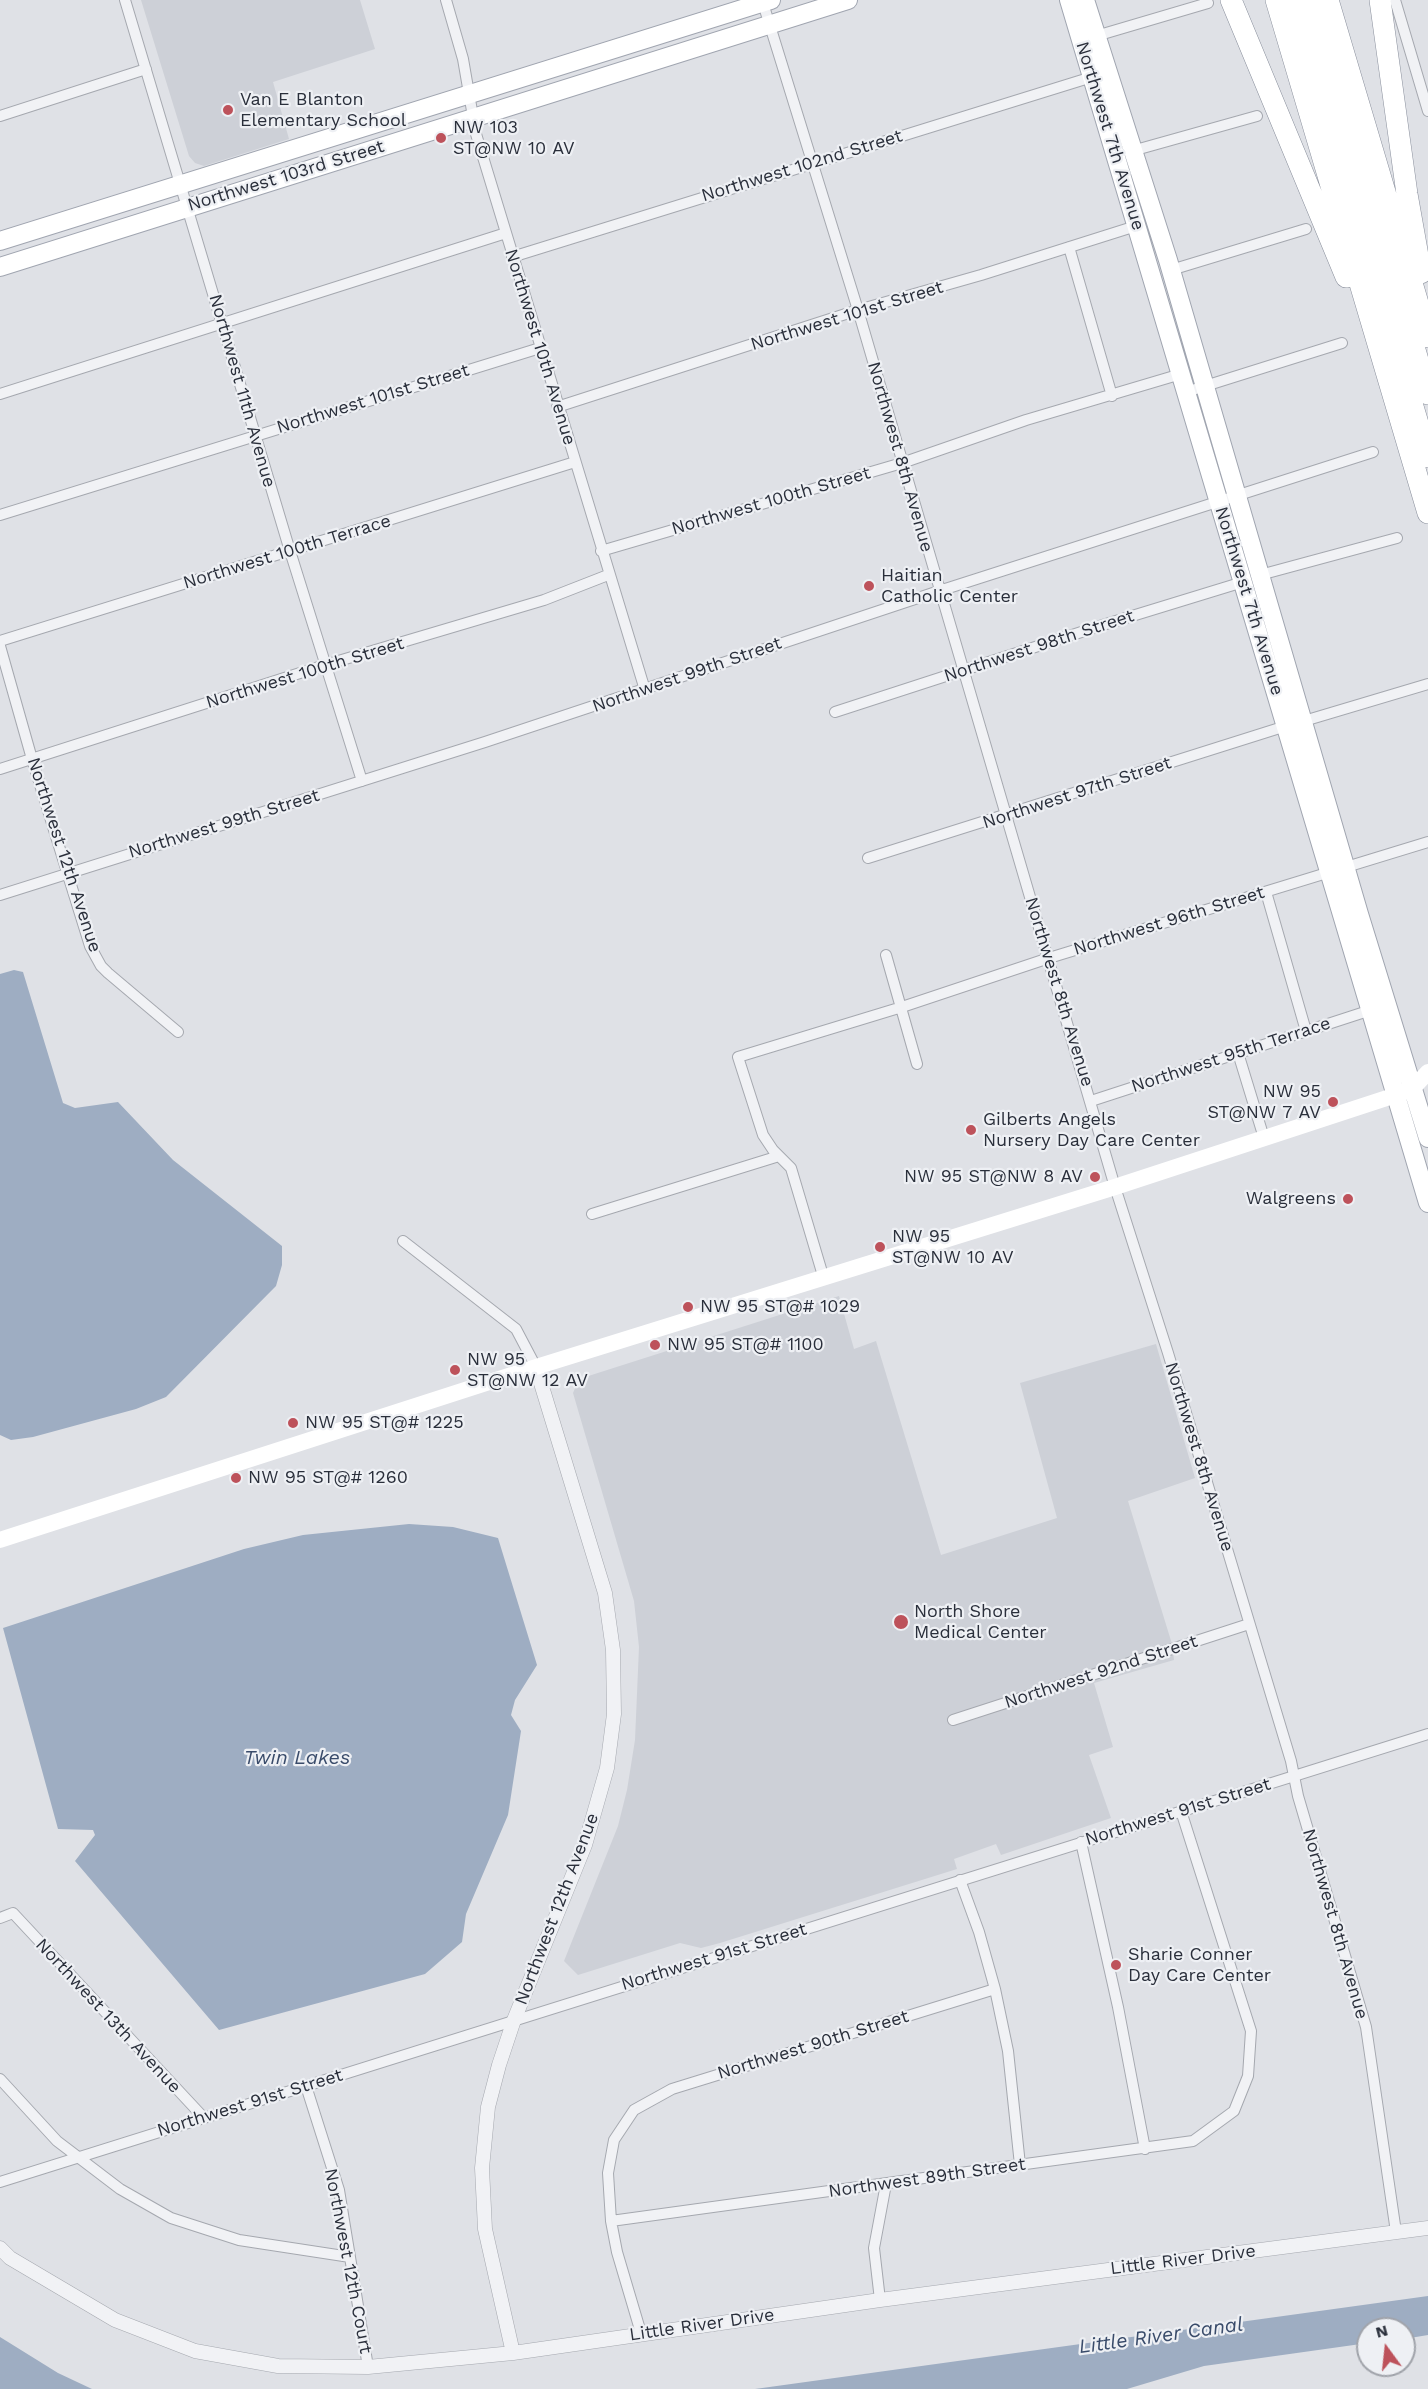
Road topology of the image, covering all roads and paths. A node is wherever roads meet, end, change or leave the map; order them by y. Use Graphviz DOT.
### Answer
graph roads {
  1 [pos="125,0"];
  2 [pos="446,0"];
  3 [pos="848,0"];
  4 [pos="1069,0"];
  5 [pos="1085,0"];
  6 [pos="1231,0"];
  7 [pos="1276,0"];
  8 [pos="1292,0"];
  9 [pos="1311,0"];
  10 [pos="1328,0"];
  11 [pos="1380,0"];
  12 [pos="1395,0"];
  13 [pos="765,1"];
  14 [pos="1208,3"];
  15 [pos="770,24"];
  16 [pos="1096,36"];
  17 [pos="1428,65"];
  18 [pos="146,69"];
  19 [pos="1416,69"];
  20 [pos="1092,77"];
  21 [pos="468,94"];
  22 [pos="1428,111"];
  23 [pos="0,116"];
  24 [pos="1257,116"];
  25 [pos="471,118"];
  26 [pos="1132,151"];
  27 [pos="812,163"];
  28 [pos="179,185"];
  29 [pos="186,208"];
  30 [pos="1136,226"];
  31 [pos="1306,229"];
  32 [pos="506,233"];
  33 [pos="0,241"];
  34 [pos="1069,247"];
  35 [pos="512,257"];
  36 [pos="0,267"];
  37 [pos="1171,270"];
  38 [pos="1181,309"];
  39 [pos="858,310"];
  40 [pos="1428,312"];
  41 [pos="223,323"];
  42 [pos="1428,337"];
  43 [pos="1342,343"];
  44 [pos="540,348"];
  45 [pos="1181,374"];
  46 [pos="1205,386"];
  47 [pos="1392,391"];
  48 [pos="1186,392"];
  49 [pos="0,394"];
  50 [pos="1428,394"];
  51 [pos="1112,396"];
  52 [pos="557,407"];
  53 [pos="255,436"];
  54 [pos="1373,452"];
  55 [pos="1428,457"];
  56 [pos="574,462"];
  57 [pos="902,463"];
  58 [pos="1237,496"];
  59 [pos="1219,502"];
  60 [pos="1428,513"];
  61 [pos="0,515"];
  62 [pos="1397,538"];
  63 [pos="290,551"];
  64 [pos="601,551"];
  65 [pos="608,575"];
  66 [pos="1260,575"];
  67 [pos="1243,582"];
  68 [pos="939,591"];
  69 [pos="0,641"];
  70 [pos="0,646"];
  71 [pos="325,665"];
  72 [pos="962,670"];
  73 [pos="1428,684"];
  74 [pos="645,690"];
  75 [pos="835,712"];
  76 [pos="1295,724"];
  77 [pos="32,759"];
  78 [pos="0,769"];
  79 [pos="362,781"];
  80 [pos="1005,816"];
  81 [pos="1428,842"];
  82 [pos="868,858"];
  83 [pos="1338,870"];
  84 [pos="69,873"];
  85 [pos="1266,892"];
  86 [pos="0,895"];
  87 [pos="886,955"];
  88 [pos="1049,958"];
  89 [pos="902,1007"];
  90 [pos="1371,1010"];
  91 [pos="1306,1031"];
  92 [pos="178,1032"];
  93 [pos="1238,1053"];
  94 [pos="917,1064"];
  95 [pos="1428,1072"];
  96 [pos="1412,1091"];
  97 [pos="1091,1101"];
  98 [pos="1428,1137"];
  99 [pos="1264,1138"];
  100 [pos="780,1156"];
  101 [pos="1115,1187"];
  102 [pos="1428,1203"];
  103 [pos="592,1214"];
  104 [pos="404,1241"];
  105 [pos="824,1278"];
  106 [pos="536,1367"];
  107 [pos="0,1540"];
  108 [pos="1249,1624"];
  109 [pos="953,1720"];
  110 [pos="1428,1734"];
  111 [pos="1294,1776"];
  112 [pos="1181,1811"];
  113 [pos="1081,1842"];
  114 [pos="960,1880"];
  115 [pos="0,1918"];
  116 [pos="995,1989"];
  117 [pos="514,2020"];
  118 [pos="0,2079"];
  119 [pos="306,2086"];
  120 [pos="204,2118"];
  121 [pos="1145,2149"];
  122 [pos="79,2157"];
  123 [pos="1020,2165"];
  124 [pos="0,2182"];
  125 [pos="886,2184"];
  126 [pos="611,2221"];
  127 [pos="1428,2228"];
  128 [pos="1396,2232"];
  129 [pos="0,2248"];
  130 [pos="350,2257"];
  131 [pos="880,2300"];
  132 [pos="641,2333"];
  133 [pos="513,2353"];
  134 [pos="368,2367"];
  1 -- 18 [label="street, Northwest 11th Avenue"];
  2 -- 21 [label="street, Northwest 10th Avenue"];
  3 -- 15 [label="main road, Northwest 103rd Street"];
  4 -- 20 [label="main road, Northwest 7th Avenue"];
  5 -- 16 [label="main road, Northwest 7th Avenue"];
  6 -- 47 [label="highway"];
  7 -- 47 [label="highway"];
  8 -- 55 [label="highway"];
  9 -- 50 [label="highway"];
  10 -- 42 [label="highway"];
  11 -- 40 [label="highway"];
  12 -- 19 [label="street"];
  13 -- 15 [label="street, Northwest 8th Avenue"];
  13 -- 21 [label="main road, Northwest 103rd Street"];
  14 -- 16 [label="street"];
  15 -- 25 [label="main road, Northwest 103rd Street"];
  15 -- 27 [label="street, Northwest 8th Avenue"];
  16 -- 26 [label="main road, Northwest 7th Avenue"];
  17 -- 19 [label="street"];
  18 -- 23 [label="street"];
  18 -- 28 [label="street, Northwest 11th Avenue"];
  19 -- 22 [label="street"];
  20 -- 26 [label="main road"];
  20 -- 27 [label="street, Northwest 102nd Street"];
  20 -- 30 [label="main road, Northwest 7th Avenue"];
  21 -- 25 [label="street, Northwest 10th Avenue"];
  21 -- 28 [label="main road, Northwest 103rd Street"];
  24 -- 26 [label="street"];
  25 -- 29 [label="main road, Northwest 103rd Street"];
  25 -- 32 [label="street, Northwest 10th Avenue"];
  26 -- 37 [label="main road, Northwest 7th Avenue"];
  27 -- 35 [label="street, Northwest 102nd Street"];
  27 -- 39 [label="street, Northwest 8th Avenue"];
  28 -- 29 [label="street, Northwest 11th Avenue"];
  28 -- 33 [label="main road, Northwest 103rd Street"];
  29 -- 36 [label="main road, Northwest 103rd Street"];
  29 -- 41 [label="street, Northwest 11th Avenue"];
  30 -- 34 [label="street, Northwest 101st Street"];
  30 -- 38 [label="main road"];
  30 -- 45 [label="main road, Northwest 7th Avenue"];
  31 -- 37 [label="street"];
  32 -- 35 [label="street, Northwest 10th Avenue"];
  32 -- 41 [label="street"];
  34 -- 39 [label="street, Northwest 101st Street"];
  34 -- 51 [label="street"];
  35 -- 44 [label="street, Northwest 10th Avenue"];
  37 -- 38 [label="main road, Northwest 7th Avenue"];
  38 -- 46 [label="main road, Northwest 7th Avenue"];
  39 -- 52 [label="street, Northwest 101st Street"];
  39 -- 57 [label="street, Northwest 8th Avenue"];
  41 -- 49 [label="street"];
  41 -- 53 [label="street, Northwest 11th Avenue"];
  43 -- 46 [label="street"];
  44 -- 52 [label="street, Northwest 10th Avenue"];
  44 -- 53 [label="street, Northwest 101st Street"];
  45 -- 48 [label="main road, Northwest 7th Avenue"];
  45 -- 51 [label="street, Northwest 100th Street"];
  46 -- 48 [label="street"];
  46 -- 58 [label="main road, Northwest 7th Avenue"];
  47 -- 60 [label="highway"];
  48 -- 59 [label="main road, Northwest 7th Avenue"];
  51 -- 57 [label="street, Northwest 100th Street"];
  52 -- 56 [label="street, Northwest 10th Avenue"];
  53 -- 61 [label="street, Northwest 101st Street"];
  53 -- 63 [label="street, Northwest 11th Avenue"];
  54 -- 58 [label="street, Northwest 99th Street"];
  56 -- 63 [label="street, Northwest 100th Terrace"];
  56 -- 64 [label="street, Northwest 10th Avenue"];
  57 -- 64 [label="street, Northwest 100th Street"];
  57 -- 68 [label="street, Northwest 8th Avenue"];
  58 -- 59 [label="street, Northwest 99th Street"];
  58 -- 66 [label="main road, Northwest 7th Avenue"];
  59 -- 67 [label="main road, Northwest 7th Avenue"];
  59 -- 68 [label="street, Northwest 99th Street"];
  62 -- 66 [label="street"];
  63 -- 69 [label="street, Northwest 100th Terrace"];
  63 -- 71 [label="street, Northwest 11th Avenue"];
  64 -- 65 [label="street, Northwest 10th Avenue"];
  65 -- 71 [label="street, Northwest 100th Street"];
  65 -- 74 [label="street, Northwest 10th Avenue"];
  66 -- 76 [label="main road, Northwest 7th Avenue"];
  67 -- 72 [label="street, Northwest 98th Street"];
  67 -- 76 [label="main road, Northwest 7th Avenue"];
  68 -- 72 [label="street, Northwest 8th Avenue"];
  68 -- 74 [label="street, Northwest 99th Street"];
  70 -- 77 [label="street, Northwest 12th Avenue"];
  71 -- 77 [label="street, Northwest 100th Street"];
  71 -- 79 [label="street, Northwest 11th Avenue"];
  72 -- 75 [label="street, Northwest 98th Street"];
  72 -- 80 [label="street, Northwest 8th Avenue"];
  73 -- 76 [label="street, Northwest 97th Street"];
  74 -- 79 [label="street, Northwest 99th Street"];
  76 -- 80 [label="street, Northwest 97th Street"];
  76 -- 83 [label="main road, Northwest 7th Avenue"];
  76 -- 83 [label="main road, Northwest 7th Avenue"];
  77 -- 78 [label="street, Northwest 100th Street"];
  77 -- 84 [label="street, Northwest 12th Avenue"];
  79 -- 84 [label="street, Northwest 99th Street"];
  80 -- 82 [label="street, Northwest 97th Street"];
  80 -- 88 [label="street, Northwest 8th Avenue"];
  81 -- 83 [label="street, Northwest 96th Street"];
  83 -- 85 [label="street, Northwest 96th Street"];
  83 -- 90 [label="main road, Northwest 7th Avenue"];
  83 -- 96 [label="main road, Northwest 7th Avenue"];
  84 -- 86 [label="street, Northwest 99th Street"];
  84 -- 92 [label="street, Northwest 12th Avenue"];
  85 -- 88 [label="street, Northwest 96th Street"];
  85 -- 91 [label="street"];
  87 -- 89 [label="street"];
  88 -- 89 [label="street, Northwest 96th Street"];
  88 -- 97 [label="street, Northwest 8th Avenue"];
  89 -- 94 [label="street"];
  89 -- 100 [label="street, Northwest 96th Street"];
  90 -- 91 [label="street, Northwest 95th Terrace"];
  90 -- 96 [label="main road, Northwest 7th Avenue"];
  91 -- 93 [label="street, Northwest 95th Terrace"];
  93 -- 97 [label="street, Northwest 95th Terrace"];
  93 -- 99 [label="street"];
  95 -- 96 [label="main road"];
  96 -- 98 [label="main road, Northwest 7th Avenue"];
  96 -- 99 [label="main road"];
  96 -- 102 [label="main road, Northwest 7th Avenue"];
  97 -- 101 [label="street, Northwest 8th Avenue"];
  99 -- 101 [label="main road"];
  100 -- 103 [label="street"];
  100 -- 105 [label="street"];
  101 -- 105 [label="main road"];
  101 -- 108 [label="street, Northwest 8th Avenue"];
  104 -- 106 [label="street, Northwest 12th Avenue"];
  105 -- 106 [label="main road"];
  106 -- 107 [label="main road"];
  106 -- 117 [label="street, Northwest 12th Avenue"];
  108 -- 109 [label="street, Northwest 92nd Street"];
  108 -- 111 [label="street, Northwest 8th Avenue"];
  110 -- 111 [label="street, Northwest 91st Street"];
  111 -- 112 [label="street, Northwest 91st Street"];
  111 -- 128 [label="street, Northwest 8th Avenue"];
  112 -- 113 [label="street, Northwest 91st Street"];
  112 -- 121 [label="street, Northwest 89th Street"];
  113 -- 114 [label="street, Northwest 91st Street"];
  113 -- 121 [label="street"];
  114 -- 116 [label="street"];
  114 -- 117 [label="street, Northwest 91st Street"];
  115 -- 120 [label="street, Northwest 13th Avenue"];
  116 -- 123 [label="street"];
  116 -- 126 [label="street, Northwest 90th Street"];
  117 -- 119 [label="street, Northwest 91st Street"];
  117 -- 133 [label="street, Northwest 12th Avenue"];
  118 -- 122 [label="street"];
  119 -- 120 [label="street, Northwest 91st Street"];
  119 -- 130 [label="street, Northwest 12th Court"];
  120 -- 122 [label="street, Northwest 91st Street"];
  121 -- 123 [label="street, Northwest 89th Street"];
  122 -- 124 [label="street, Northwest 91st Street"];
  122 -- 130 [label="street"];
  123 -- 125 [label="street, Northwest 89th Street"];
  125 -- 126 [label="street, Northwest 89th Street"];
  125 -- 131 [label="street"];
  126 -- 132 [label="street"];
  127 -- 128 [label="street, Little River Drive"];
  128 -- 131 [label="street, Little River Drive"];
  129 -- 134 [label="street, Little River Drive"];
  130 -- 134 [label="street, Northwest 12th Court"];
  131 -- 132 [label="street, Little River Drive"];
  132 -- 133 [label="street, Little River Drive"];
  133 -- 134 [label="street, Little River Drive"];
}
